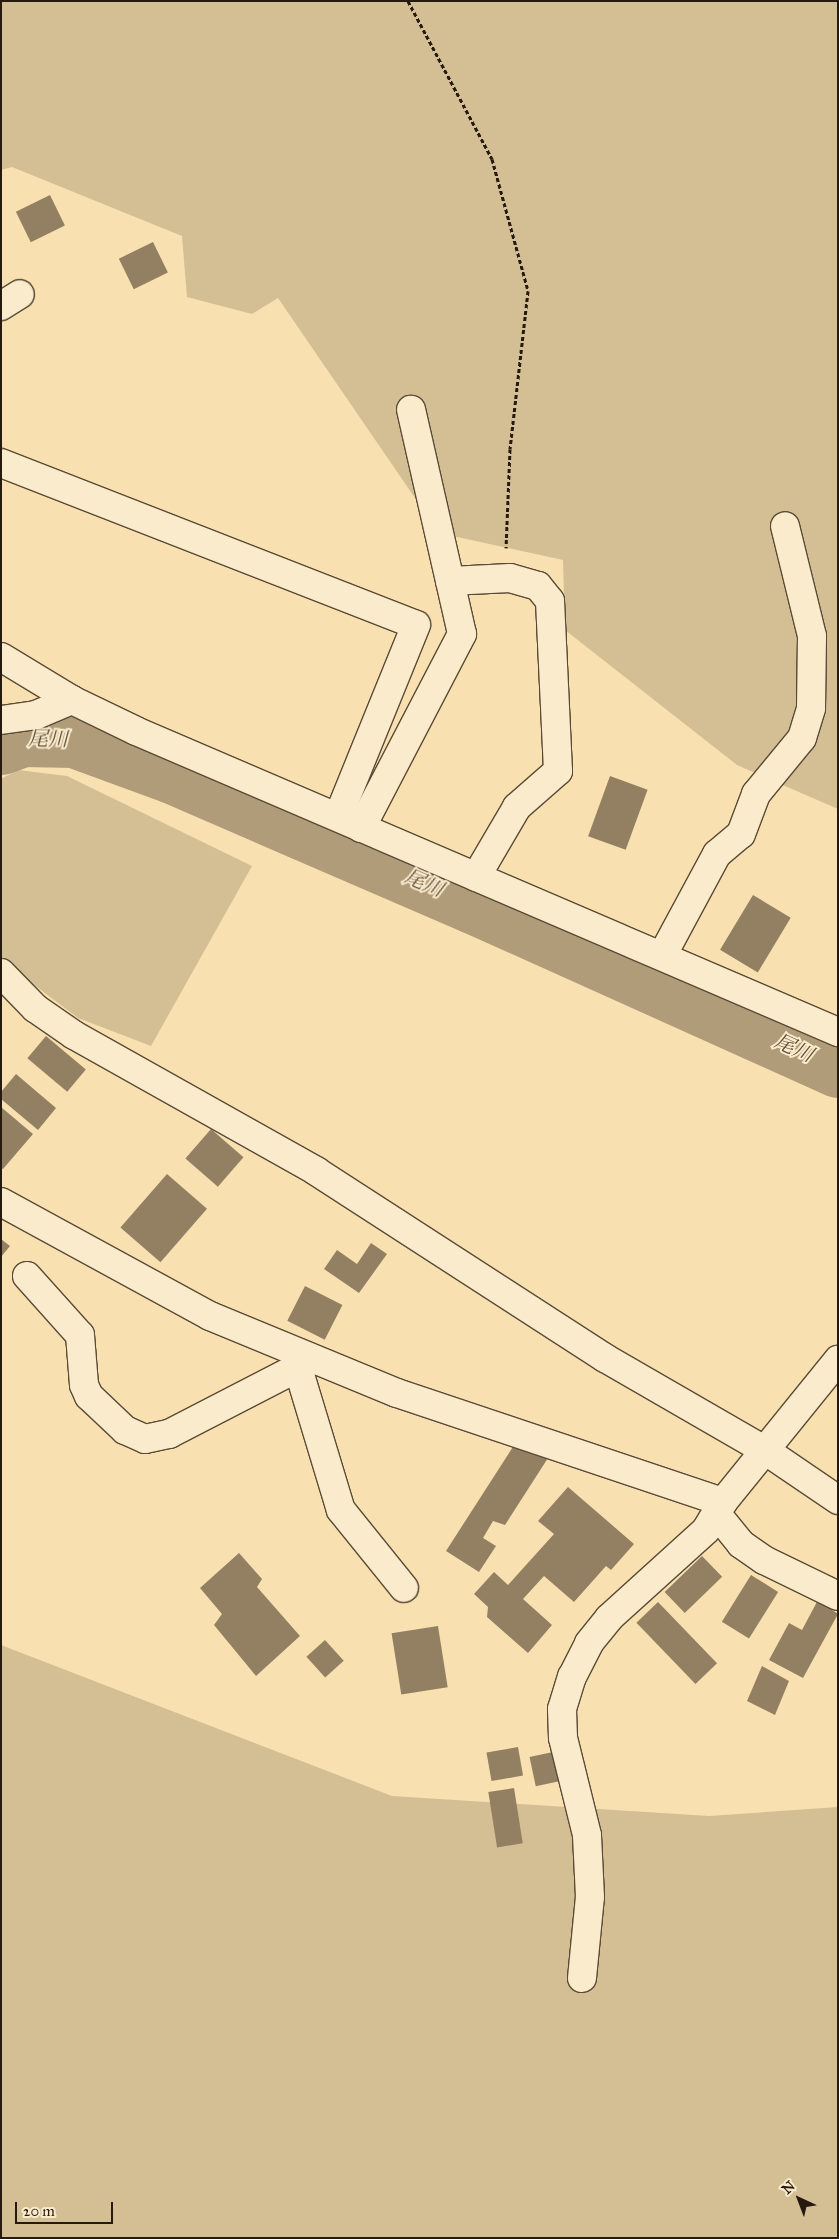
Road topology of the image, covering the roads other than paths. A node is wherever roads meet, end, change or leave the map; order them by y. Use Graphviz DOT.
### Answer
graph roads {
  1 [pos="411,410"];
  2 [pos="1,463"];
  3 [pos="785,526"];
  4 [pos="450,581"];
  5 [pos="1,657"];
  6 [pos="72,700"];
  7 [pos="1,720"];
  8 [pos="349,822"];
  9 [pos="476,877"];
  10 [pos="662,956"];
  11 [pos="1,973"];
  12 [pos="838,1032"];
  13 [pos="1,1202"];
  14 [pos="27,1276"];
  15 [pos="838,1360"];
  16 [pos="306,1363"];
  17 [pos="766,1450"];
  18 [pos="838,1500"];
  19 [pos="720,1507"];
  20 [pos="404,1588"];
  21 [pos="838,1596"];
  22 [pos="582,1978"];
  1 -- 4 [label="street"];
  2 -- 8 [label="street"];
  3 -- 10 [label="street"];
  4 -- 8 [label="street"];
  4 -- 9 [label="street"];
  5 -- 6 [label="street"];
  6 -- 7 [label="street"];
  6 -- 8 [label="street"];
  8 -- 9 [label="street"];
  9 -- 10 [label="street"];
  10 -- 12 [label="street"];
  11 -- 17 [label="street"];
  13 -- 16 [label="street"];
  14 -- 16 [label="street"];
  15 -- 17 [label="street"];
  16 -- 19 [label="street"];
  16 -- 20 [label="street"];
  17 -- 18 [label="street"];
  17 -- 19 [label="street"];
  19 -- 21 [label="street"];
  19 -- 22 [label="street"];
}
